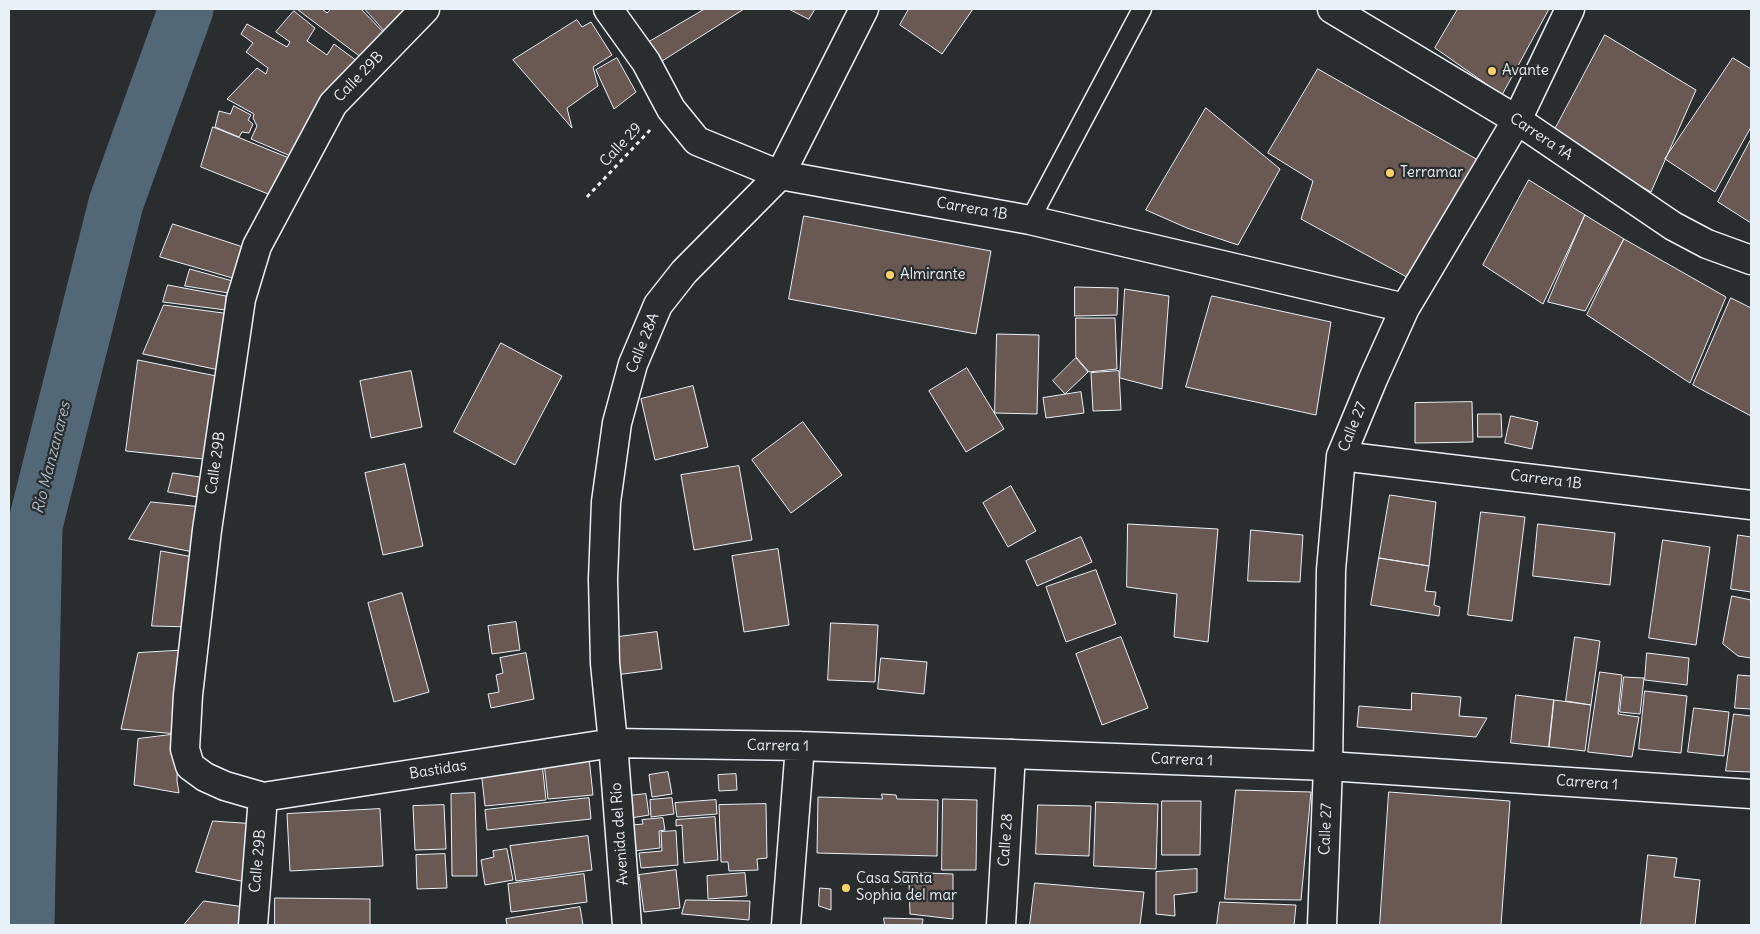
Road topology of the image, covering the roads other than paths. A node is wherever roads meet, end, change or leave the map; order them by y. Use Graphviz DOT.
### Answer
graph roads {
  1 [pos="425,9"];
  2 [pos="608,9"];
  3 [pos="864,9"];
  4 [pos="1142,9"];
  5 [pos="1332,9"];
  6 [pos="1570,9"];
  7 [pos="1517,120"];
  8 [pos="780,175"];
  9 [pos="1030,220"];
  10 [pos="1751,260"];
  11 [pos="1405,308"];
  12 [pos="1341,456"];
  13 [pos="1751,505"];
  14 [pos="613,742"];
  15 [pos="800,746"];
  16 [pos="1011,754"];
  17 [pos="1328,766"];
  18 [pos="1751,794"];
  19 [pos="263,798"];
  20 [pos="253,925"];
  21 [pos="627,925"];
  22 [pos="786,925"];
  23 [pos="1001,925"];
  24 [pos="1322,925"];
  1 -- 19 [label="street, Calle 29B"];
  2 -- 8 [label="street, Carrera 1B"];
  3 -- 8 [label="street, Calle 28A"];
  4 -- 9 [label="lane"];
  5 -- 7 [label="street, Carrera 1A"];
  6 -- 7 [label="street, Calle 27"];
  7 -- 10 [label="street, Carrera 1A"];
  7 -- 11 [label="street, Calle 27"];
  8 -- 9 [label="street, Carrera 1B"];
  8 -- 14 [label="street, Calle 28A"];
  9 -- 11 [label="street, Carrera 1B"];
  11 -- 12 [label="street, Calle 27"];
  12 -- 13 [label="street, Carrera 1B"];
  12 -- 17 [label="street, Calle 27"];
  14 -- 15 [label="street, Carrera 1"];
  14 -- 19 [label="street, Bastidas"];
  14 -- 21 [label="street, Avenida del Río"];
  15 -- 16 [label="street, Carrera 1"];
  15 -- 22 [label="street"];
  16 -- 17 [label="street, Carrera 1"];
  16 -- 23 [label="street, Calle 28"];
  17 -- 18 [label="street, Carrera 1"];
  17 -- 24 [label="street, Calle 27"];
  19 -- 20 [label="street, Calle 29B"];
}
